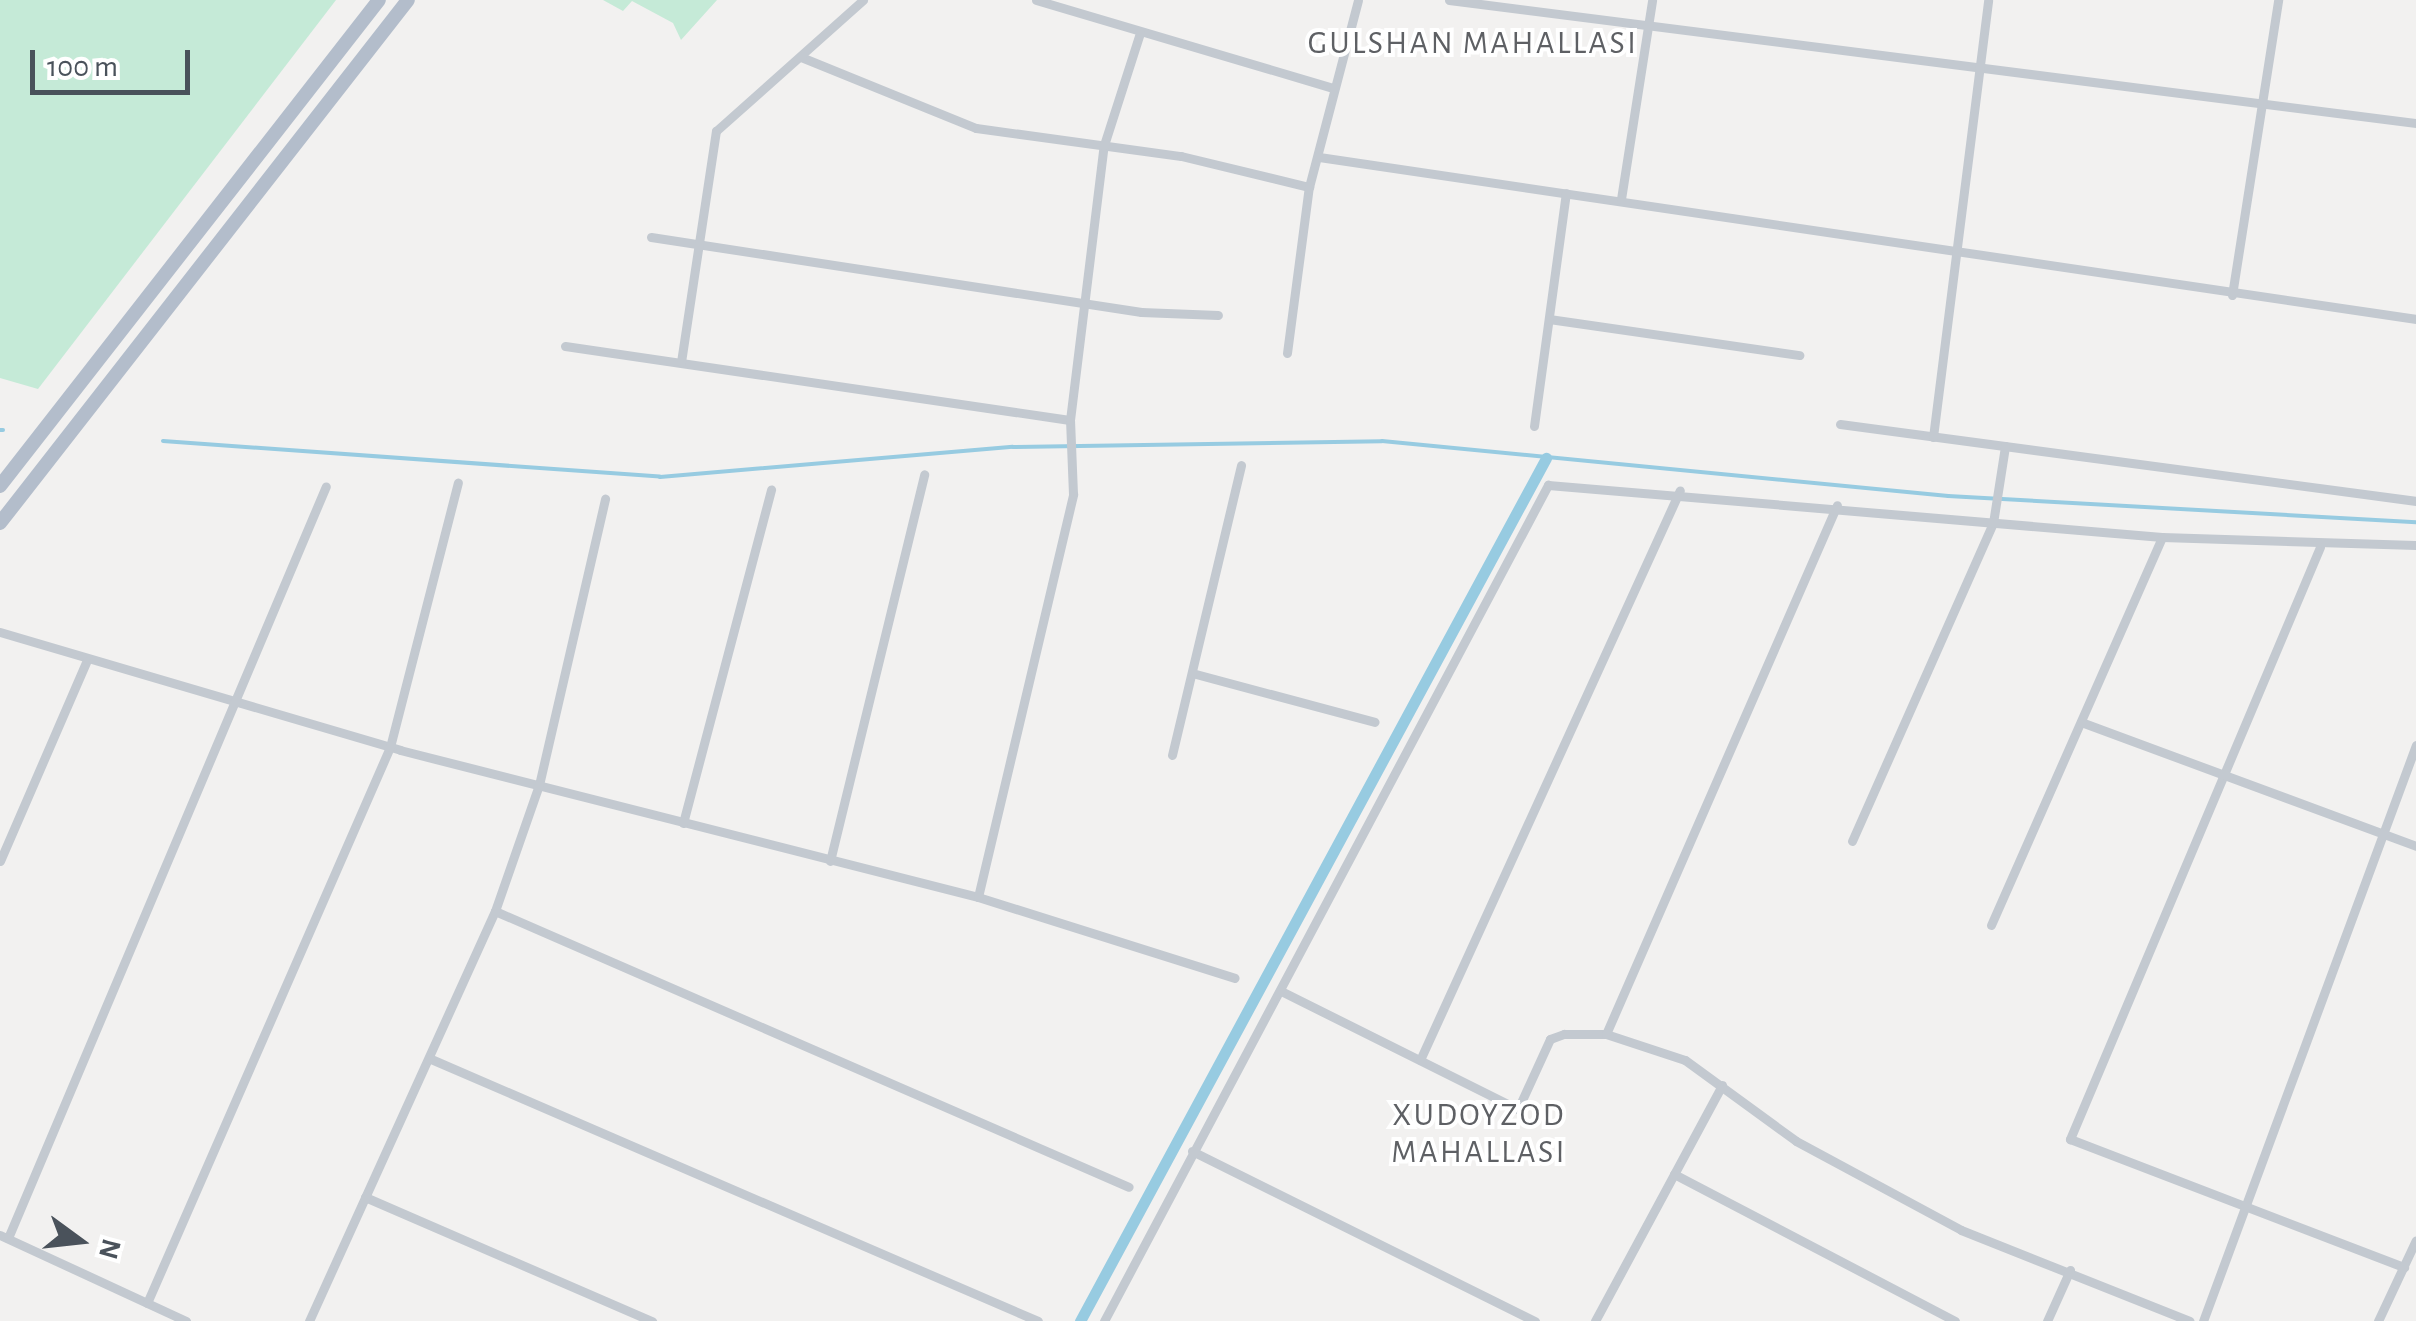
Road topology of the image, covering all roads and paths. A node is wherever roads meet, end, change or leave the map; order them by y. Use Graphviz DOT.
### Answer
graph roads {
  1 [pos="379,0"];
  2 [pos="408,0"];
  3 [pos="864,0"];
  4 [pos="1036,0"];
  5 [pos="1358,0"];
  6 [pos="1449,0"];
  7 [pos="1652,0"];
  8 [pos="1988,0"];
  9 [pos="2278,0"];
  10 [pos="1650,20"];
  11 [pos="1140,33"];
  12 [pos="802,57"];
  13 [pos="1982,61"];
  14 [pos="1334,88"];
  15 [pos="2265,100"];
  16 [pos="2416,123"];
  17 [pos="1104,144"];
  18 [pos="1319,157"];
  19 [pos="1309,187"];
  20 [pos="1566,192"];
  21 [pos="1621,199"];
  22 [pos="651,237"];
  23 [pos="700,245"];
  24 [pos="1957,258"];
  25 [pos="2232,295"];
  26 [pos="1084,304"];
  27 [pos="1218,315"];
  28 [pos="1549,319"];
  29 [pos="2416,320"];
  30 [pos="566,346"];
  31 [pos="1287,354"];
  32 [pos="1799,355"];
  33 [pos="681,362"];
  34 [pos="1070,420"];
  35 [pos="1840,424"];
  36 [pos="1534,426"];
  37 [pos="1933,436"];
  38 [pos="2005,446"];
  39 [pos="1241,465"];
  40 [pos="924,474"];
  41 [pos="458,484"];
  42 [pos="0,486"];
  43 [pos="326,486"];
  44 [pos="771,489"];
  45 [pos="1680,490"];
  46 [pos="605,498"];
  47 [pos="2416,501"];
  48 [pos="1837,505"];
  49 [pos="1994,518"];
  50 [pos="0,523"];
  51 [pos="2162,537"];
  52 [pos="2416,545"];
  53 [pos="2320,547"];
  54 [pos="0,632"];
  55 [pos="86,662"];
  56 [pos="1192,673"];
  57 [pos="238,704"];
  58 [pos="1376,722"];
  59 [pos="2081,722"];
  60 [pos="2416,745"];
  61 [pos="390,748"];
  62 [pos="1172,755"];
  63 [pos="2218,778"];
  64 [pos="540,785"];
  65 [pos="683,823"];
  66 [pos="2384,834"];
  67 [pos="1852,841"];
  68 [pos="2416,846"];
  69 [pos="0,861"];
  70 [pos="830,861"];
  71 [pos="978,897"];
  72 [pos="496,911"];
  73 [pos="1991,925"];
  74 [pos="1234,978"];
  75 [pos="1280,991"];
  76 [pos="1606,1034"];
  77 [pos="431,1059"];
  78 [pos="1420,1060"];
  79 [pos="1722,1084"];
  80 [pos="1192,1151"];
  81 [pos="1674,1174"];
  82 [pos="1129,1187"];
  83 [pos="365,1198"];
  84 [pos="2242,1203"];
  85 [pos="4,1236"];
  86 [pos="2416,1240"];
  87 [pos="2404,1268"];
  88 [pos="2070,1270"];
  89 [pos="147,1303"];
  90 [pos="186,1321"];
  91 [pos="309,1321"];
  92 [pos="652,1321"];
  93 [pos="1038,1321"];
  94 [pos="1104,1321"];
  95 [pos="1535,1321"];
  96 [pos="1595,1321"];
  97 [pos="1954,1321"];
  98 [pos="2047,1321"];
  99 [pos="2190,1321"];
  100 [pos="2202,1321"];
  101 [pos="2378,1321"];
  1 -- 42 [label="main road"];
  2 -- 50 [label="main road"];
  3 -- 12 [label="street"];
  4 -- 11 [label="street"];
  5 -- 14 [label="street"];
  6 -- 10 [label="street"];
  7 -- 10 [label="street"];
  8 -- 13 [label="street"];
  9 -- 15 [label="street"];
  10 -- 13 [label="street"];
  10 -- 21 [label="street"];
  11 -- 14 [label="street"];
  11 -- 17 [label="street"];
  12 -- 17 [label="street"];
  12 -- 23 [label="street"];
  13 -- 15 [label="street"];
  13 -- 24 [label="street"];
  14 -- 18 [label="street"];
  15 -- 16 [label="street"];
  15 -- 25 [label="street"];
  17 -- 19 [label="street"];
  17 -- 26 [label="street"];
  18 -- 19 [label="street"];
  18 -- 20 [label="street"];
  19 -- 31 [label="street"];
  20 -- 21 [label="street"];
  20 -- 28 [label="street"];
  21 -- 24 [label="street"];
  22 -- 23 [label="street"];
  23 -- 26 [label="street"];
  23 -- 33 [label="street"];
  24 -- 25 [label="street"];
  24 -- 37 [label="street"];
  25 -- 29 [label="street"];
  26 -- 27 [label="street"];
  26 -- 34 [label="street"];
  28 -- 32 [label="street"];
  28 -- 36 [label="street"];
  30 -- 33 [label="street"];
  33 -- 34 [label="street"];
  34 -- 71 [label="street"];
  35 -- 37 [label="street"];
  37 -- 38 [label="street"];
  38 -- 47 [label="street"];
  38 -- 49 [label="street"];
  39 -- 56 [label="street"];
  40 -- 70 [label="street"];
  41 -- 61 [label="street"];
  43 -- 57 [label="street"];
  44 -- 65 [label="street"];
  45 -- 48 [label="street"];
  45 -- 75 [label="street"];
  45 -- 78 [label="street"];
  46 -- 64 [label="street"];
  48 -- 49 [label="street"];
  48 -- 76 [label="street"];
  49 -- 51 [label="street"];
  49 -- 67 [label="street"];
  51 -- 53 [label="street"];
  51 -- 59 [label="street"];
  52 -- 53 [label="street"];
  53 -- 63 [label="street"];
  54 -- 55 [label="street"];
  55 -- 57 [label="street"];
  55 -- 69 [label="street"];
  56 -- 58 [label="street"];
  56 -- 62 [label="street"];
  57 -- 61 [label="street"];
  57 -- 85 [label="street"];
  59 -- 63 [label="street"];
  59 -- 73 [label="street"];
  60 -- 66 [label="street"];
  61 -- 64 [label="street"];
  61 -- 89 [label="street"];
  63 -- 66 [label="street"];
  63 -- 84 [label="street"];
  64 -- 65 [label="street"];
  64 -- 72 [label="street"];
  65 -- 70 [label="street"];
  66 -- 68 [label="street"];
  66 -- 84 [label="street"];
  70 -- 71 [label="street"];
  71 -- 74 [label="street"];
  72 -- 77 [label="street"];
  72 -- 82 [label="street"];
  75 -- 78 [label="street"];
  75 -- 80 [label="street"];
  76 -- 78 [label="street"];
  76 -- 79 [label="street"];
  77 -- 83 [label="street"];
  77 -- 93 [label="street"];
  79 -- 81 [label="street"];
  79 -- 88 [label="street"];
  80 -- 94 [label="street"];
  80 -- 95 [label="street"];
  81 -- 96 [label="street"];
  81 -- 97 [label="street"];
  83 -- 91 [label="street"];
  83 -- 92 [label="street"];
  84 -- 87 [label="street"];
  84 -- 100 [label="street"];
  85 -- 89 [label="street"];
  86 -- 87 [label="street"];
  87 -- 101 [label="street"];
  88 -- 98 [label="street"];
  88 -- 99 [label="street"];
  89 -- 90 [label="street"];
}
